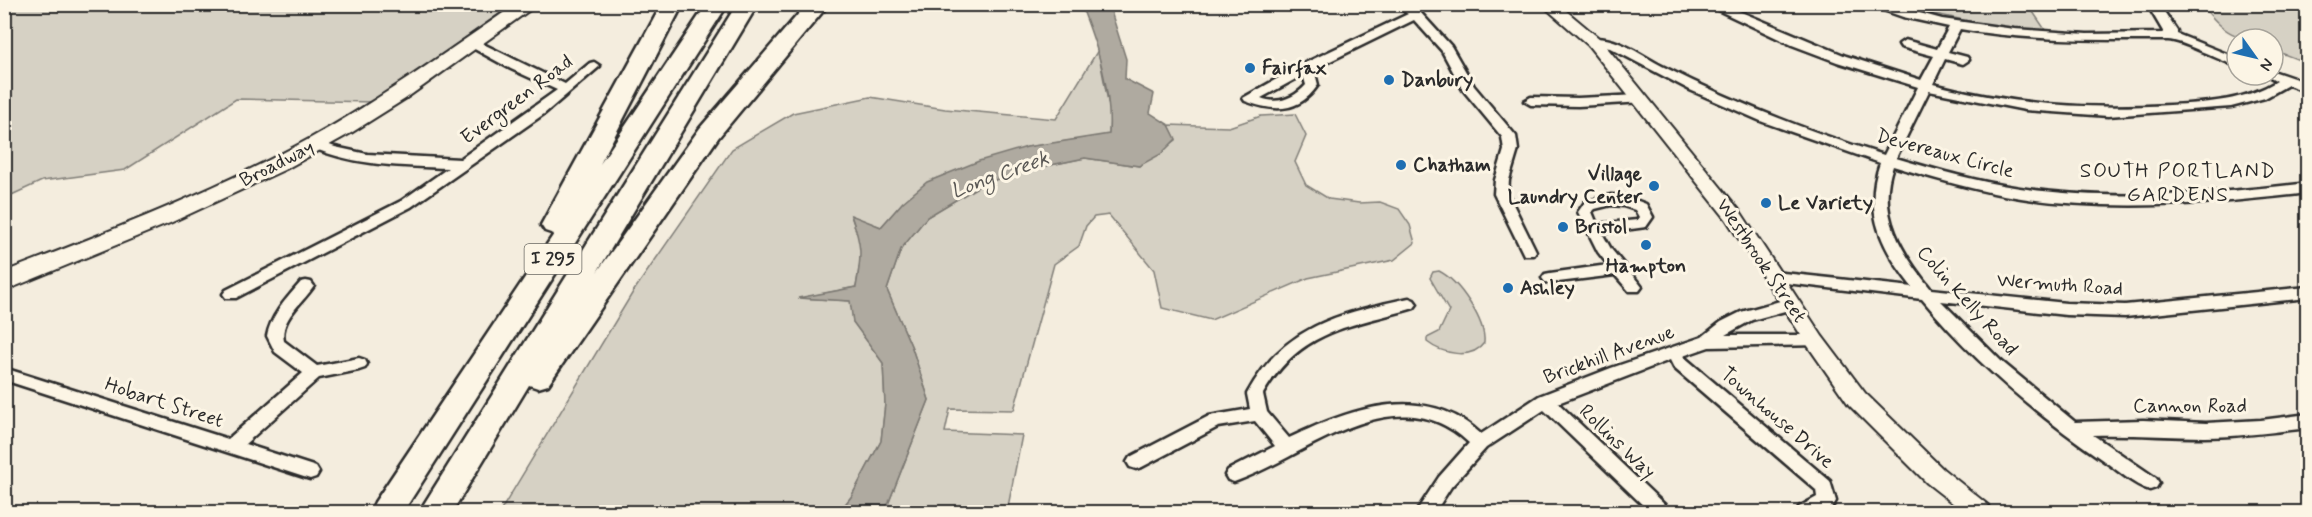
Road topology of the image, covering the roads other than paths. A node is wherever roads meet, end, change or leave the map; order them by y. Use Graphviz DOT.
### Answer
graph roads {
  1 [pos="529,4"];
  2 [pos="673,4"];
  3 [pos="718,4"];
  4 [pos="748,4"];
  5 [pos="819,4"];
  6 [pos="828,4"];
  7 [pos="1401,4"];
  8 [pos="1548,4"];
  9 [pos="1711,4"];
  10 [pos="1872,4"];
  11 [pos="2153,4"];
  12 [pos="1416,15"];
  13 [pos="1956,25"];
  14 [pos="2170,36"];
  15 [pos="1594,42"];
  16 [pos="473,43"];
  17 [pos="1905,44"];
  18 [pos="1940,55"];
  19 [pos="2225,57"];
  20 [pos="1963,60"];
  21 [pos="768,63"];
  22 [pos="594,66"];
  23 [pos="1306,68"];
  24 [pos="2287,80"];
  25 [pos="1925,84"];
  26 [pos="2307,88"];
  27 [pos="566,89"];
  28 [pos="1639,99"];
  29 [pos="1531,101"];
  30 [pos="316,144"];
  31 [pos="1887,160"];
  32 [pos="464,164"];
  33 [pos="2307,188"];
  34 [pos="1592,228"];
  35 [pos="1529,251"];
  36 [pos="1619,269"];
  37 [pos="1774,277"];
  38 [pos="1550,278"];
  39 [pos="4,282"];
  40 [pos="306,286"];
  41 [pos="1634,287"];
  42 [pos="1926,292"];
  43 [pos="2307,292"];
  44 [pos="231,294"];
  45 [pos="1409,304"];
  46 [pos="1791,304"];
  47 [pos="1815,341"];
  48 [pos="1708,342"];
  49 [pos="1674,354"];
  50 [pos="359,364"];
  51 [pos="314,373"];
  52 [pos="4,374"];
  53 [pos="1545,401"];
  54 [pos="1259,414"];
  55 [pos="2307,421"];
  56 [pos="2072,429"];
  57 [pos="1480,443"];
  58 [pos="231,447"];
  59 [pos="1287,448"];
  60 [pos="472,453"];
  61 [pos="1136,462"];
  62 [pos="310,471"];
  63 [pos="1234,475"];
  64 [pos="2150,483"];
  65 [pos="377,513"];
  66 [pos="386,513"];
  67 [pos="435,513"];
  68 [pos="1425,513"];
  69 [pos="1660,513"];
  70 [pos="1805,513"];
  71 [pos="1980,513"];
  1 -- 16 [label="main road, Broadway"];
  2 -- 65 [label="highway"];
  3 -- 66 [label="highway, I 295"];
  4 -- 60 [label="highway, I 295"];
  5 -- 21 [label="highway"];
  6 -- 21 [label="highway"];
  7 -- 12 [label="street"];
  8 -- 15 [label="street, Westbrook Street"];
  9 -- 25 [label="street"];
  10 -- 13 [label="street"];
  11 -- 14 [label="street"];
  12 -- 23 [label="street"];
  12 -- 35 [label="street"];
  13 -- 14 [label="street"];
  13 -- 18 [label="street, Colin Kelly Road"];
  14 -- 19 [label="street"];
  15 -- 28 [label="street, Westbrook Street"];
  15 -- 31 [label="street, Devereaux Circle"];
  16 -- 27 [label="street"];
  16 -- 30 [label="main road, Broadway"];
  17 -- 18 [label="street"];
  18 -- 20 [label="street"];
  18 -- 25 [label="street, Colin Kelly Road"];
  21 -- 60 [label="highway"];
  22 -- 27 [label="street, Evergreen Road"];
  24 -- 25 [label="street"];
  24 -- 26 [label="street"];
  25 -- 31 [label="street, Colin Kelly Road"];
  27 -- 32 [label="street, Evergreen Road"];
  28 -- 29 [label="street"];
  28 -- 37 [label="street, Westbrook Street"];
  30 -- 32 [label="street"];
  30 -- 39 [label="main road, Broadway"];
  31 -- 33 [label="street, Devereaux Circle"];
  31 -- 42 [label="street, Colin Kelly Road"];
  32 -- 44 [label="street, Evergreen Road"];
  34 -- 36 [label="street"];
  36 -- 38 [label="street"];
  36 -- 41 [label="street"];
  37 -- 42 [label="street, Wermuth Road"];
  37 -- 46 [label="street, Westbrook Street"];
  40 -- 51 [label="street"];
  42 -- 43 [label="street, Wermuth Road"];
  42 -- 56 [label="street, Colin Kelly Road"];
  45 -- 54 [label="street"];
  46 -- 47 [label="street, Westbrook Street"];
  46 -- 48 [label="street, Brickhill Avenue"];
  47 -- 48 [label="street, Brickhill Avenue"];
  47 -- 71 [label="street, Westbrook Street"];
  48 -- 49 [label="street, Brickhill Avenue"];
  49 -- 53 [label="street, Brickhill Avenue"];
  49 -- 70 [label="street, Townhouse Drive"];
  50 -- 51 [label="street"];
  51 -- 58 [label="street"];
  52 -- 58 [label="street, Hobart Street"];
  53 -- 57 [label="street, Brickhill Avenue"];
  53 -- 69 [label="street, Rollins Way"];
  54 -- 59 [label="street"];
  54 -- 61 [label="street"];
  55 -- 56 [label="street, Cannon Road"];
  56 -- 64 [label="street, Colin Kelly Road"];
  57 -- 59 [label="street"];
  57 -- 68 [label="street, Brickhill Avenue"];
  58 -- 62 [label="street, Hobart Street"];
  59 -- 63 [label="street"];
  60 -- 67 [label="highway, I 295"];
}
